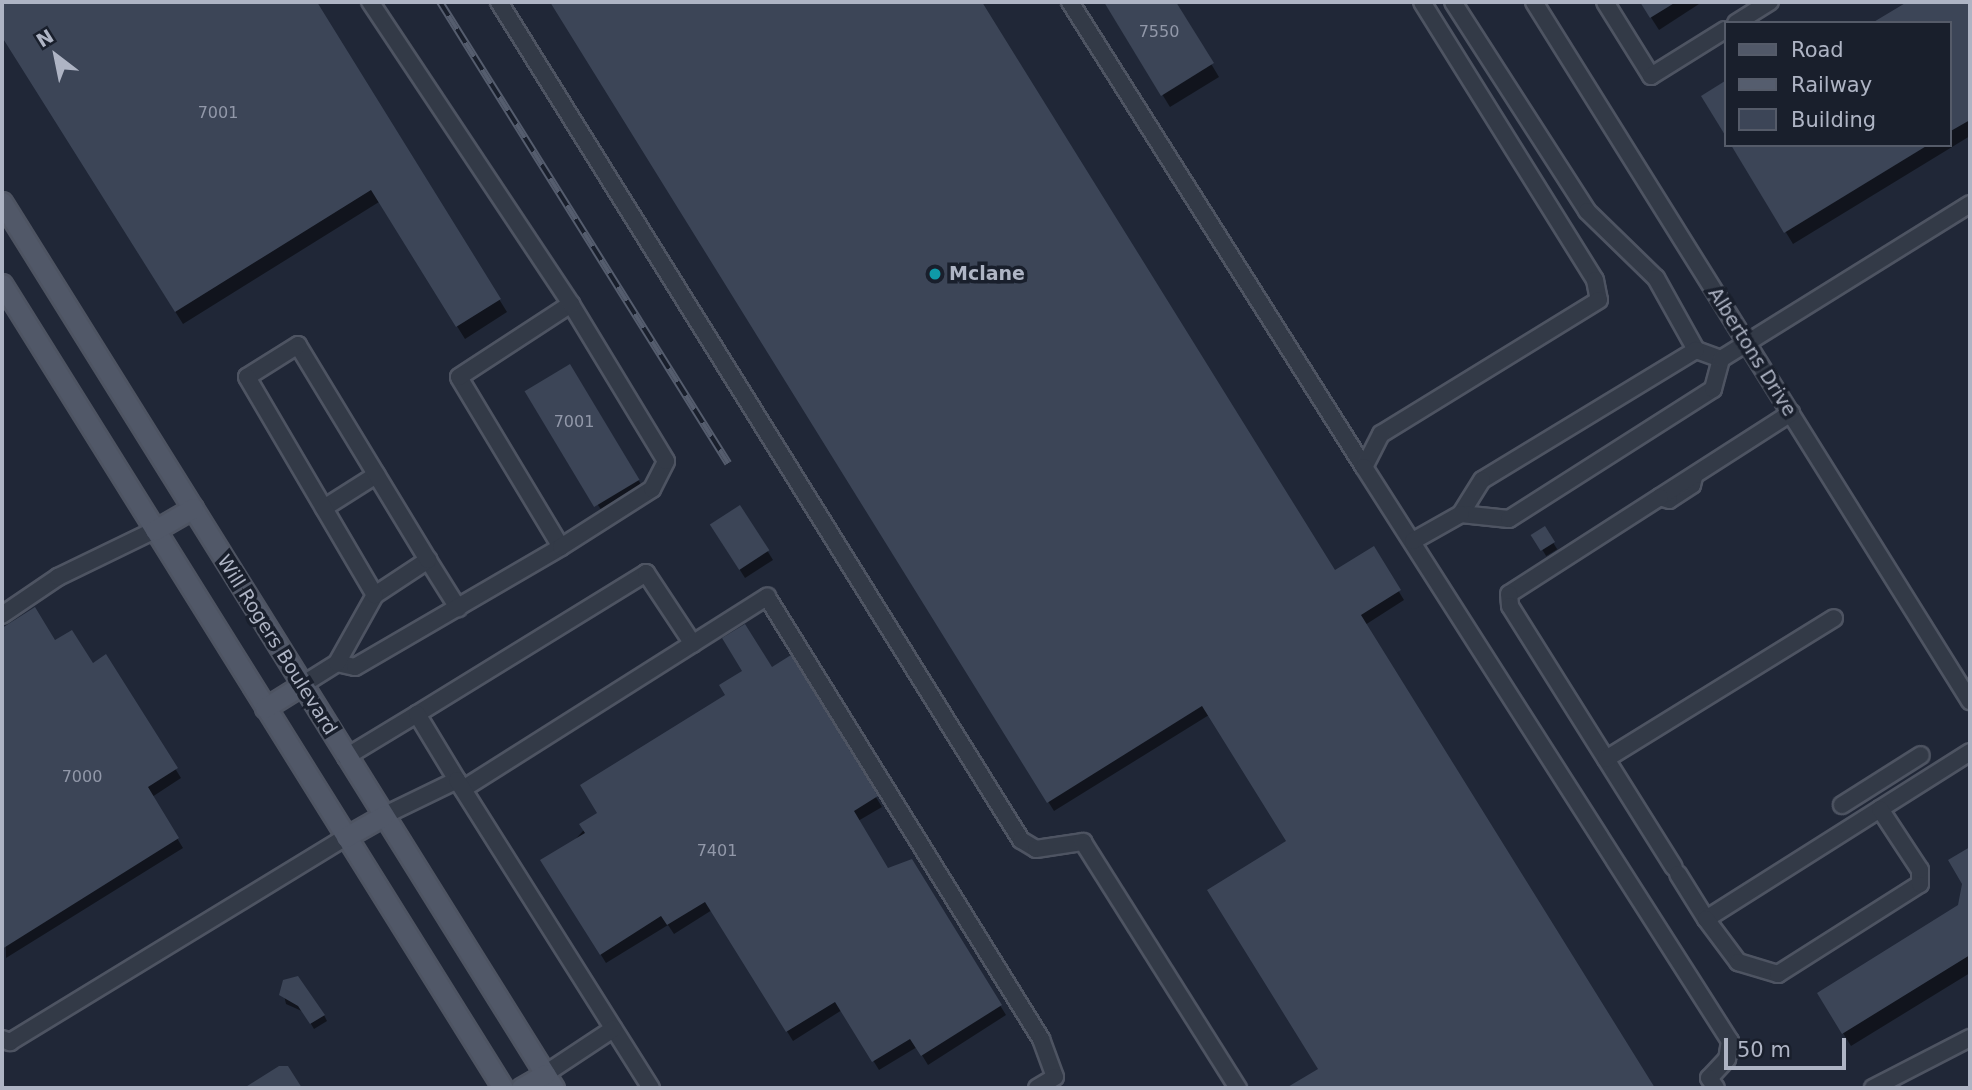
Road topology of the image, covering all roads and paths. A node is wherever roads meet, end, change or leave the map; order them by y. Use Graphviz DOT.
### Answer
graph roads {
  1 [pos="370,2"];
  2 [pos="499,2"];
  3 [pos="1070,2"];
  4 [pos="1422,2"];
  5 [pos="1453,2"];
  6 [pos="1534,2"];
  7 [pos="1605,2"];
  8 [pos="1770,2"];
  9 [pos="1739,21"];
  10 [pos="1724,31"];
  11 [pos="2,202"];
  12 [pos="1970,204"];
  13 [pos="2,284"];
  14 [pos="571,304"];
  15 [pos="1748,344"];
  16 [pos="1696,350"];
  17 [pos="1721,359"];
  18 [pos="1791,413"];
  19 [pos="1364,467"];
  20 [pos="376,475"];
  21 [pos="193,508"];
  22 [pos="324,508"];
  23 [pos="1461,513"];
  24 [pos="155,530"];
  25 [pos="1413,541"];
  26 [pos="561,547"];
  27 [pos="428,560"];
  28 [pos="375,595"];
  29 [pos="458,608"];
  30 [pos="2,615"];
  31 [pos="1835,618"];
  32 [pos="693,644"];
  33 [pos="337,663"];
  34 [pos="302,685"];
  35 [pos="1970,701"];
  36 [pos="265,708"];
  37 [pos="417,713"];
  38 [pos="1970,752"];
  39 [pos="1921,755"];
  40 [pos="346,757"];
  41 [pos="1606,759"];
  42 [pos="460,784"];
  43 [pos="1842,805"];
  44 [pos="1880,809"];
  45 [pos="383,816"];
  46 [pos="346,837"];
  47 [pos="1706,919"];
  48 [pos="613,1029"];
  49 [pos="1970,1038"];
  50 [pos="2,1039"];
  51 [pos="549,1081"];
  52 [pos="503,1088"];
  53 [pos="521,1088"];
  54 [pos="651,1088"];
  55 [pos="1037,1088"];
  56 [pos="1238,1088"];
  57 [pos="1716,1088"];
  58 [pos="1873,1088"];
  1 -- 14 [label="street"];
  2 -- 56 [label="street"];
  3 -- 19 [label="street"];
  4 -- 19 [label="street"];
  5 -- 16 [label="street"];
  6 -- 15 [label="street, Albertons Drive"];
  7 -- 10 [label="street"];
  8 -- 9 [label="street"];
  11 -- 21 [label="main road, Will Rogers Boulevard"];
  12 -- 15 [label="street"];
  13 -- 24 [label="main road"];
  14 -- 26 [label="street"];
  14 -- 26 [label="street"];
  15 -- 17 [label="street"];
  15 -- 18 [label="street, Albertons Drive"];
  16 -- 17 [label="street"];
  16 -- 23 [label="street"];
  17 -- 23 [label="street"];
  18 -- 35 [label="street, Albertons Drive"];
  18 -- 41 [label="street"];
  19 -- 25 [label="street"];
  20 -- 22 [label="street"];
  20 -- 22 [label="street"];
  20 -- 27 [label="street"];
  21 -- 24 [label="main road"];
  21 -- 34 [label="main road, Will Rogers Boulevard"];
  22 -- 28 [label="street"];
  23 -- 25 [label="street"];
  24 -- 30 [label="street"];
  24 -- 36 [label="main road"];
  25 -- 57 [label="street"];
  26 -- 29 [label="street"];
  27 -- 28 [label="street"];
  27 -- 29 [label="street"];
  28 -- 33 [label="street"];
  29 -- 33 [label="street"];
  31 -- 41 [label="street"];
  32 -- 37 [label="street"];
  32 -- 42 [label="street"];
  32 -- 55 [label="street"];
  33 -- 34 [label="street"];
  34 -- 36 [label="main road"];
  34 -- 40 [label="main road, Will Rogers Boulevard"];
  36 -- 46 [label="main road"];
  37 -- 40 [label="street"];
  37 -- 42 [label="street"];
  38 -- 44 [label="street"];
  39 -- 43 [label="street"];
  40 -- 45 [label="main road, Will Rogers Boulevard"];
  41 -- 47 [label="street"];
  42 -- 45 [label="street"];
  42 -- 48 [label="street"];
  44 -- 47 [label="street"];
  44 -- 47 [label="street"];
  45 -- 46 [label="main road"];
  45 -- 51 [label="main road, Will Rogers Boulevard"];
  46 -- 50 [label="street"];
  46 -- 52 [label="main road"];
  48 -- 51 [label="street"];
  48 -- 54 [label="street"];
  49 -- 58 [label="street"];
  51 -- 53 [label="main road"];
}
